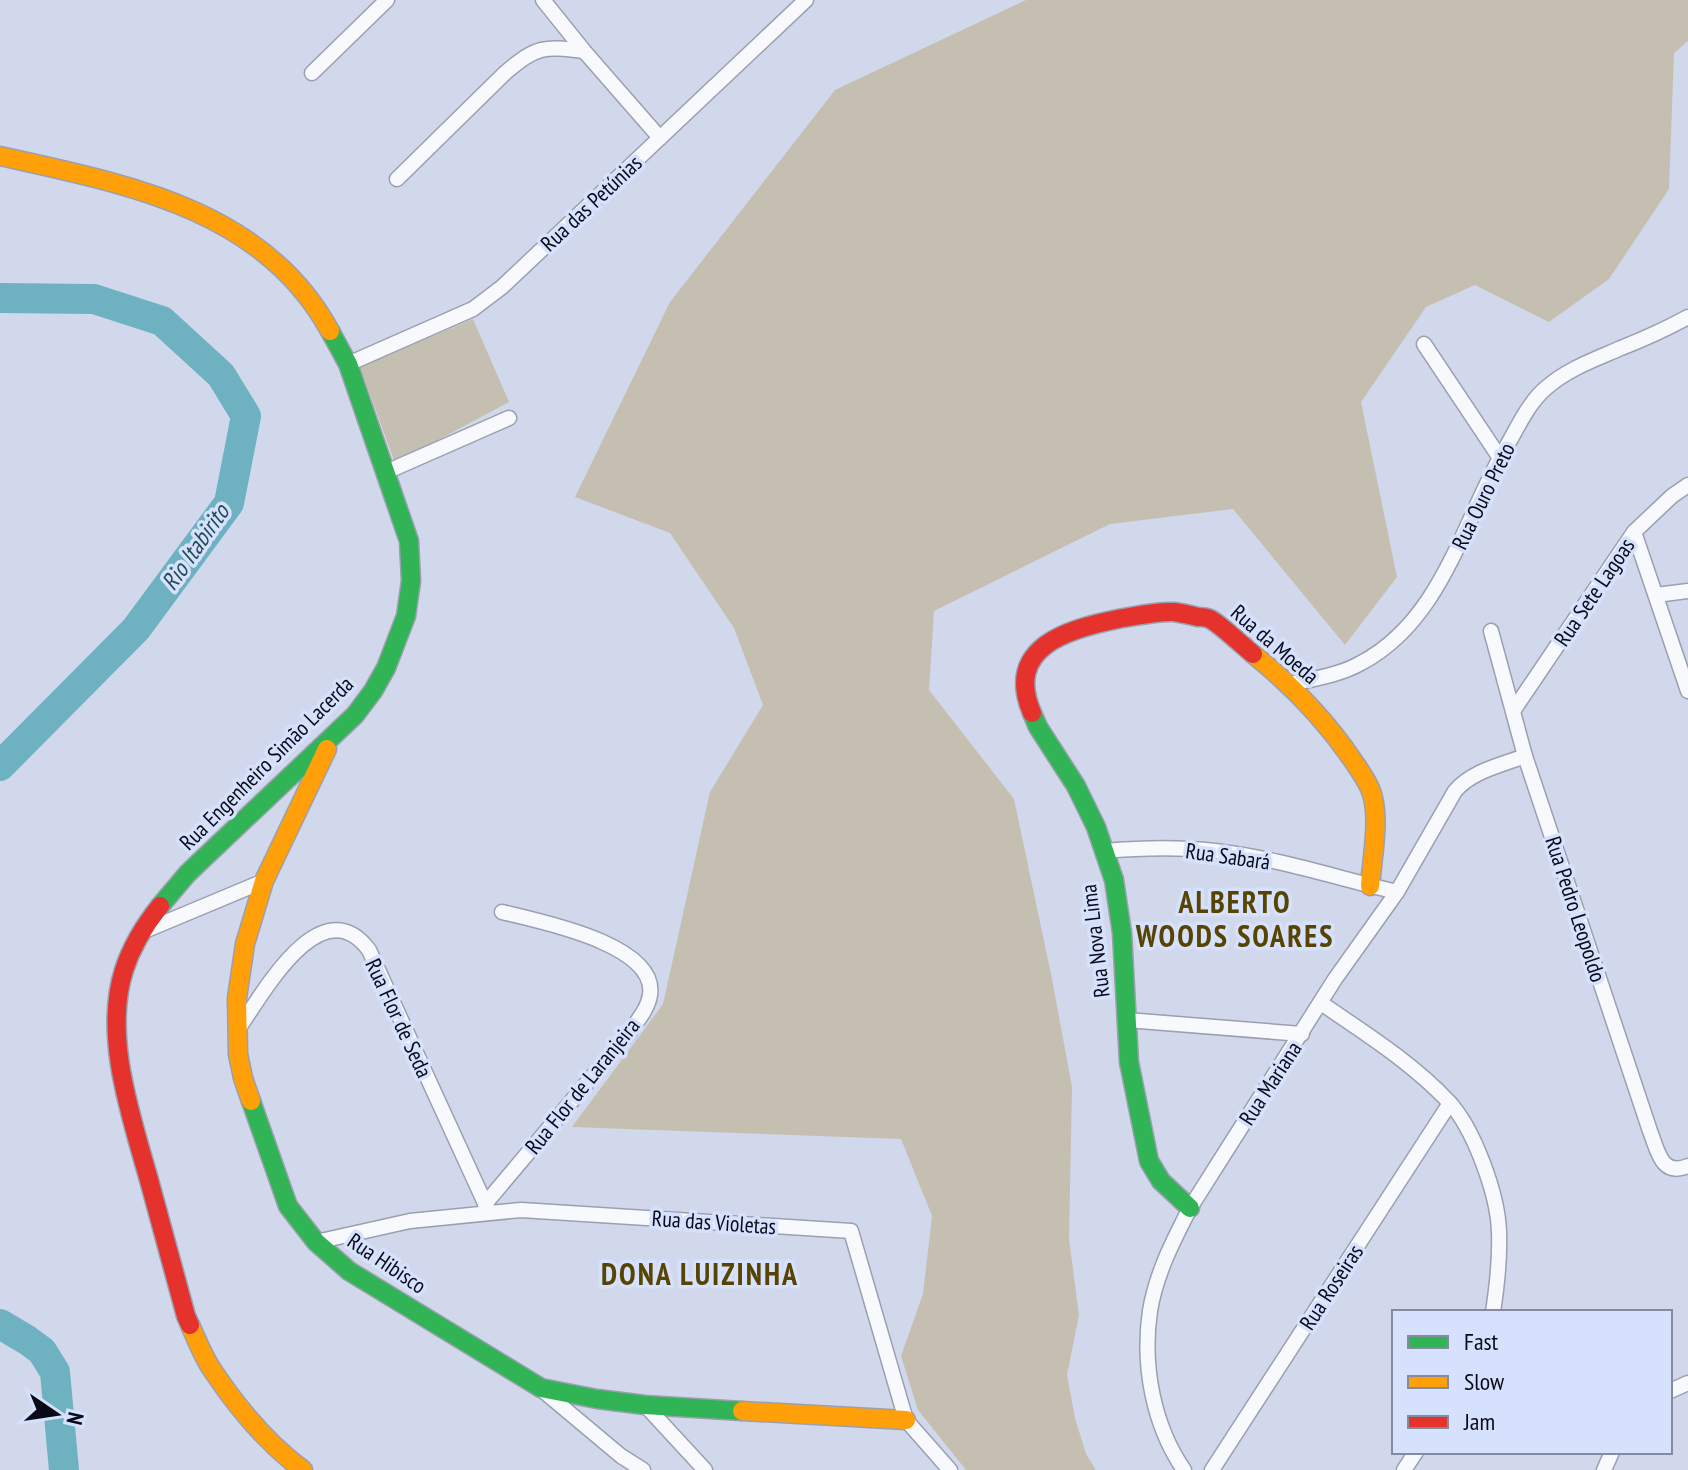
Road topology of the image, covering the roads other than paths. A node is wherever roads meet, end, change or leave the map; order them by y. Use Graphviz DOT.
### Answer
graph roads {
  1 [pos="387,0"];
  2 [pos="543,0"];
  3 [pos="806,0"];
  4 [pos="584,51"];
  5 [pos="312,73"];
  6 [pos="660,138"];
  7 [pos="0,156"];
  8 [pos="397,179"];
  9 [pos="1688,317"];
  10 [pos="1424,344"];
  11 [pos="348,364"];
  12 [pos="509,418"];
  13 [pos="1500,458"];
  14 [pos="386,472"];
  15 [pos="1688,485"];
  16 [pos="1634,532"];
  17 [pos="1688,591"];
  18 [pos="1656,595"];
  19 [pos="1491,631"];
  20 [pos="1027,669"];
  21 [pos="1290,684"];
  22 [pos="1688,691"];
  23 [pos="1513,711"];
  24 [pos="333,737"];
  25 [pos="1525,756"];
  26 [pos="1104,851"];
  27 [pos="264,881"];
  28 [pos="1370,886"];
  29 [pos="1397,892"];
  30 [pos="502,912"];
  31 [pos="140,932"];
  32 [pos="1321,1003"];
  33 [pos="1127,1020"];
  34 [pos="237,1031"];
  35 [pos="1302,1034"];
  36 [pos="1450,1103"];
  37 [pos="1686,1168"];
  38 [pos="487,1208"];
  39 [pos="1190,1208"];
  40 [pos="316,1242"];
  41 [pos="1493,1310"];
  42 [pos="541,1388"];
  43 [pos="645,1405"];
  44 [pos="906,1420"];
  45 [pos="303,1470"];
  46 [pos="643,1470"];
  47 [pos="705,1470"];
  48 [pos="950,1470"];
  49 [pos="1184,1470"];
  50 [pos="1212,1470"];
  1 -- 5 [label="street"];
  2 -- 4 [label="street"];
  3 -- 6 [label="street, Rua das Petúnias"];
  4 -- 6 [label="street"];
  4 -- 8 [label="street"];
  6 -- 11 [label="street, Rua das Petúnias"];
  7 -- 11 [label="street, Rua Engenheiro Simão Lacerda"];
  9 -- 13 [label="street, Rua Ouro Preto"];
  10 -- 13 [label="street"];
  11 -- 14 [label="street, Rua Engenheiro Simão Lacerda"];
  12 -- 14 [label="street"];
  13 -- 21 [label="street, Rua Ouro Preto"];
  14 -- 24 [label="street, Rua Engenheiro Simão Lacerda"];
  15 -- 16 [label="street, Rua Sete Lagoas"];
  16 -- 18 [label="street"];
  16 -- 23 [label="street, Rua Sete Lagoas"];
  17 -- 18 [label="street"];
  18 -- 22 [label="street"];
  19 -- 23 [label="street, Rua Pedro Leopoldo"];
  20 -- 21 [label="street, Rua da Moeda"];
  20 -- 26 [label="street, Rua Nova Lima"];
  21 -- 28 [label="street, Rua da Moeda"];
  23 -- 25 [label="street, Rua Pedro Leopoldo"];
  24 -- 27 [label="street, Rua Hibisco"];
  24 -- 31 [label="street, Rua Engenheiro Simão Lacerda"];
  25 -- 29 [label="street, Rua Mariana"];
  25 -- 37 [label="street, Rua Pedro Leopoldo"];
  26 -- 28 [label="street, Rua Sabará"];
  26 -- 33 [label="street, Rua Nova Lima"];
  27 -- 31 [label="street"];
  27 -- 34 [label="street, Rua Hibisco"];
  28 -- 29 [label="street, Rua Sabará"];
  29 -- 32 [label="street, Rua Mariana"];
  30 -- 38 [label="street, Rua Flor de Laranjeira"];
  31 -- 45 [label="street, Rua Engenheiro Simão Lacerda"];
  32 -- 35 [label="street, Rua Mariana"];
  32 -- 36 [label="street"];
  33 -- 35 [label="street"];
  33 -- 39 [label="street, Rua Nova Lima"];
  34 -- 38 [label="street, Rua Flor de Seda"];
  34 -- 40 [label="street, Rua Hibisco"];
  35 -- 39 [label="street, Rua Mariana"];
  36 -- 41 [label="street"];
  36 -- 50 [label="street, Rua Roseiras"];
  38 -- 40 [label="street, Rua das Violetas"];
  38 -- 44 [label="street, Rua das Violetas"];
  39 -- 49 [label="street, Rua Mariana"];
  40 -- 42 [label="street, Rua Hibisco"];
  42 -- 43 [label="street, Rua Hibisco"];
  42 -- 46 [label="street"];
  43 -- 44 [label="street, Rua Hibisco"];
  43 -- 47 [label="street"];
  44 -- 48 [label="street, Rua das Violetas"];
}
